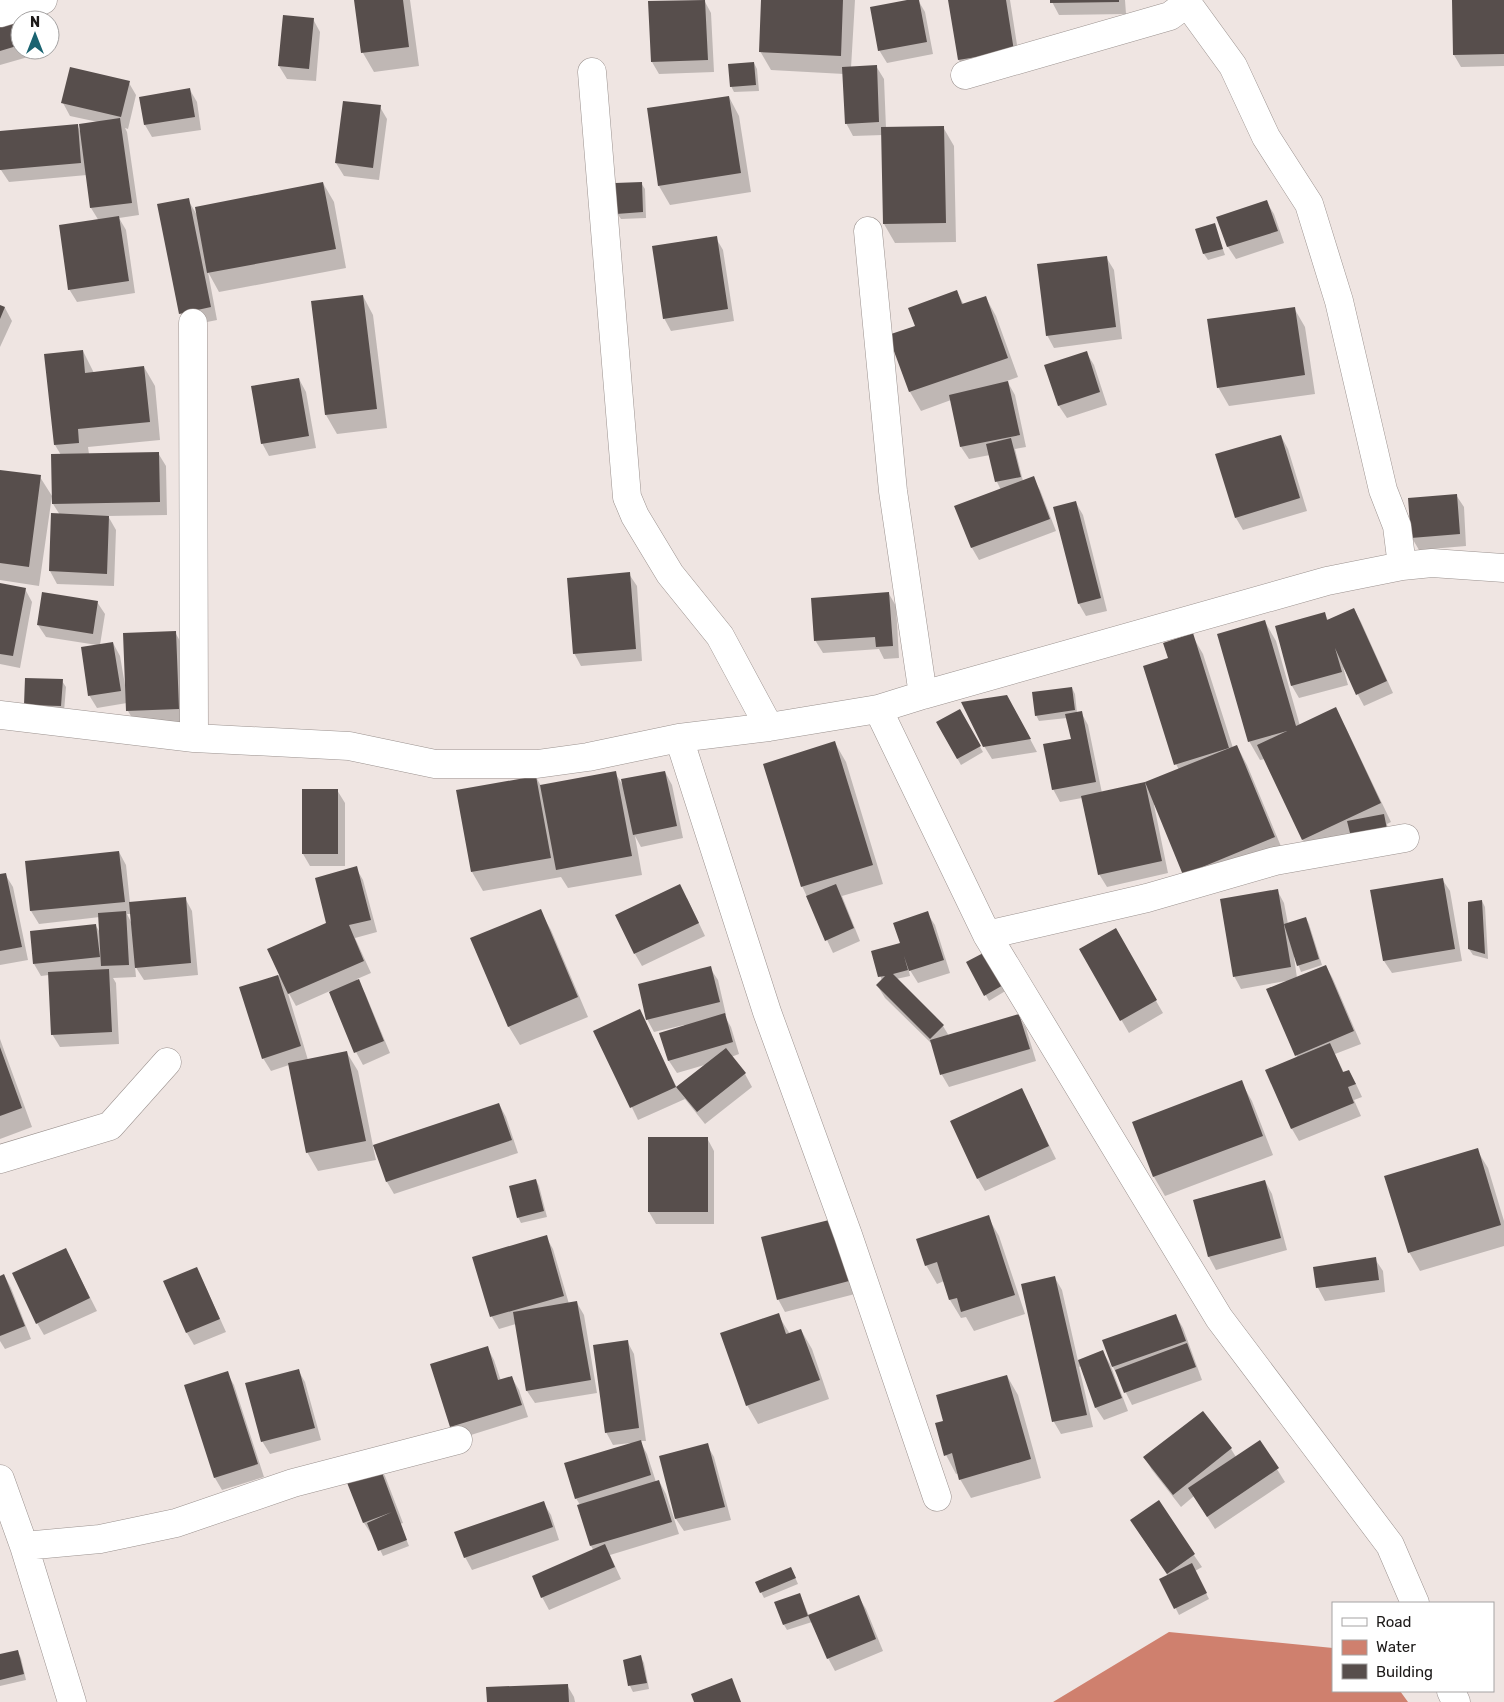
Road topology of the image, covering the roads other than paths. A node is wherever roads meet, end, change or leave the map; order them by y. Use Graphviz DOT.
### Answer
graph roads {
  1 [pos="43,0"];
  2 [pos="1185,2"];
  3 [pos="0,14"];
  4 [pos="592,72"];
  5 [pos="965,75"];
  6 [pos="868,231"];
  7 [pos="193,324"];
  8 [pos="1402,566"];
  9 [pos="1504,568"];
  10 [pos="923,695"];
  11 [pos="878,709"];
  12 [pos="0,715"];
  13 [pos="768,727"];
  14 [pos="194,738"];
  15 [pos="679,738"];
  16 [pos="1405,838"];
  17 [pos="987,935"];
  18 [pos="167,1062"];
  19 [pos="0,1159"];
  20 [pos="458,1440"];
  21 [pos="0,1479"];
  22 [pos="937,1496"];
  23 [pos="24,1546"];
  24 [pos="1414,1602"];
  25 [pos="72,1702"];
  1 -- 3 [label="street"];
  2 -- 5 [label="street"];
  2 -- 8 [label="street"];
  4 -- 13 [label="street"];
  6 -- 10 [label="street"];
  7 -- 14 [label="street"];
  8 -- 9 [label="street"];
  8 -- 10 [label="street"];
  10 -- 11 [label="street"];
  11 -- 13 [label="street"];
  11 -- 17 [label="street"];
  12 -- 14 [label="street"];
  13 -- 15 [label="street"];
  14 -- 15 [label="street"];
  15 -- 22 [label="street"];
  16 -- 17 [label="street"];
  17 -- 24 [label="street"];
  18 -- 19 [label="street"];
  20 -- 23 [label="street"];
  21 -- 23 [label="street"];
  23 -- 25 [label="street"];
}
